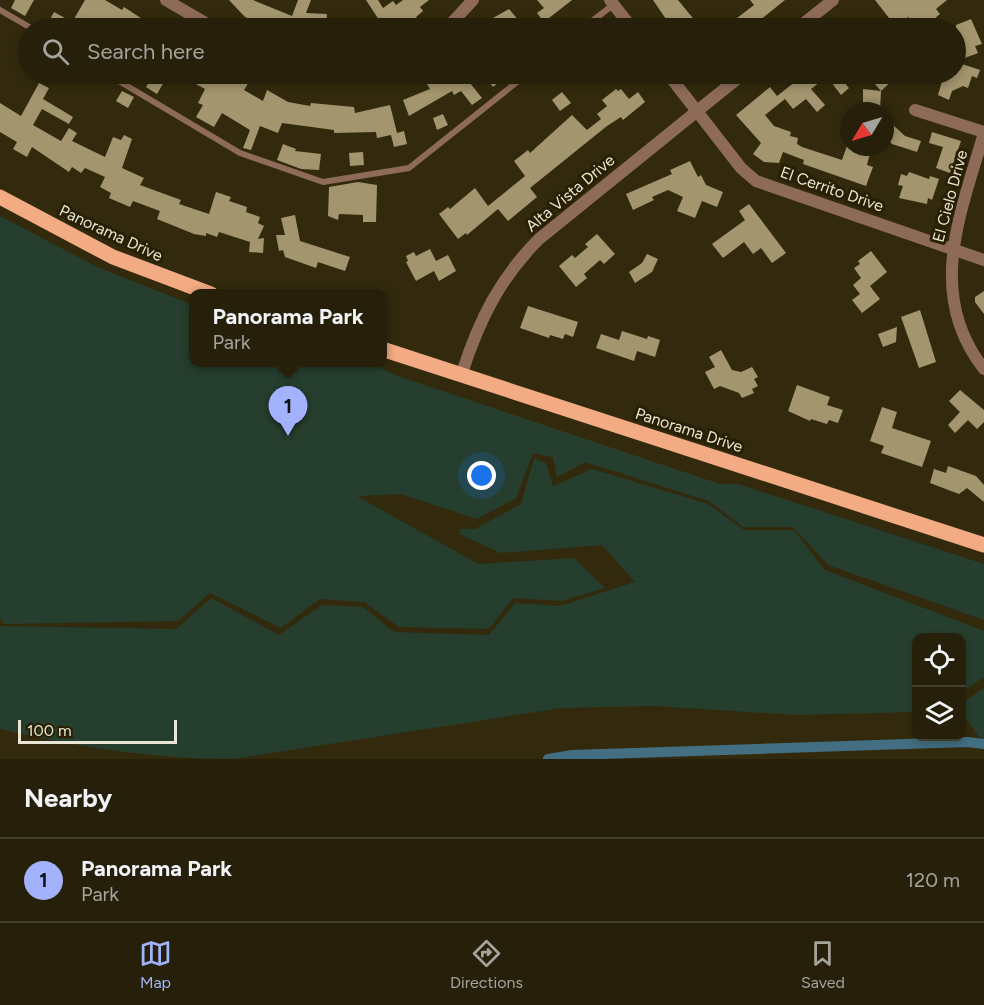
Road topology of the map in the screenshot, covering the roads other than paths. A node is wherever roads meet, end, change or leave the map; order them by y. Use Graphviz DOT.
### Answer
graph roads {
  1 [pos="166,0"];
  2 [pos="473,0"];
  3 [pos="833,0"];
  4 [pos="612,2"];
  5 [pos="0,10"];
  6 [pos="197,18"];
  7 [pos="456,18"];
  8 [pos="594,18"];
  9 [pos="624,18"];
  10 [pos="810,18"];
  11 [pos="18,20"];
  12 [pos="124,84"];
  13 [pos="514,84"];
  14 [pos="676,84"];
  15 [pos="730,84"];
  16 [pos="915,110"];
  17 [pos="697,111"];
  18 [pos="984,132"];
  19 [pos="0,197"];
  20 [pos="952,248"];
  21 [pos="984,260"];
  22 [pos="198,289"];
  23 [pos="387,350"];
  24 [pos="984,369"];
  25 [pos="462,373"];
  26 [pos="984,545"];
  1 -- 6 [label="street"];
  2 -- 7 [label="street"];
  3 -- 10 [label="street"];
  4 -- 8 [label="lane"];
  4 -- 9 [label="street"];
  5 -- 11 [label="lane"];
  12 -- 13 [label="lane"];
  14 -- 17 [label="street, El Cerrito Drive"];
  15 -- 17 [label="street, Alta Vista Drive"];
  16 -- 18 [label="street"];
  17 -- 20 [label="street, El Cerrito Drive"];
  17 -- 25 [label="street, Alta Vista Drive"];
  18 -- 20 [label="street, El Cielo Drive"];
  19 -- 22 [label="main road, Panorama Drive"];
  20 -- 21 [label="street, El Cerrito Drive"];
  20 -- 24 [label="street, El Cielo Drive"];
  23 -- 25 [label="main road, Panorama Drive"];
  25 -- 26 [label="main road, Panorama Drive"];
}
